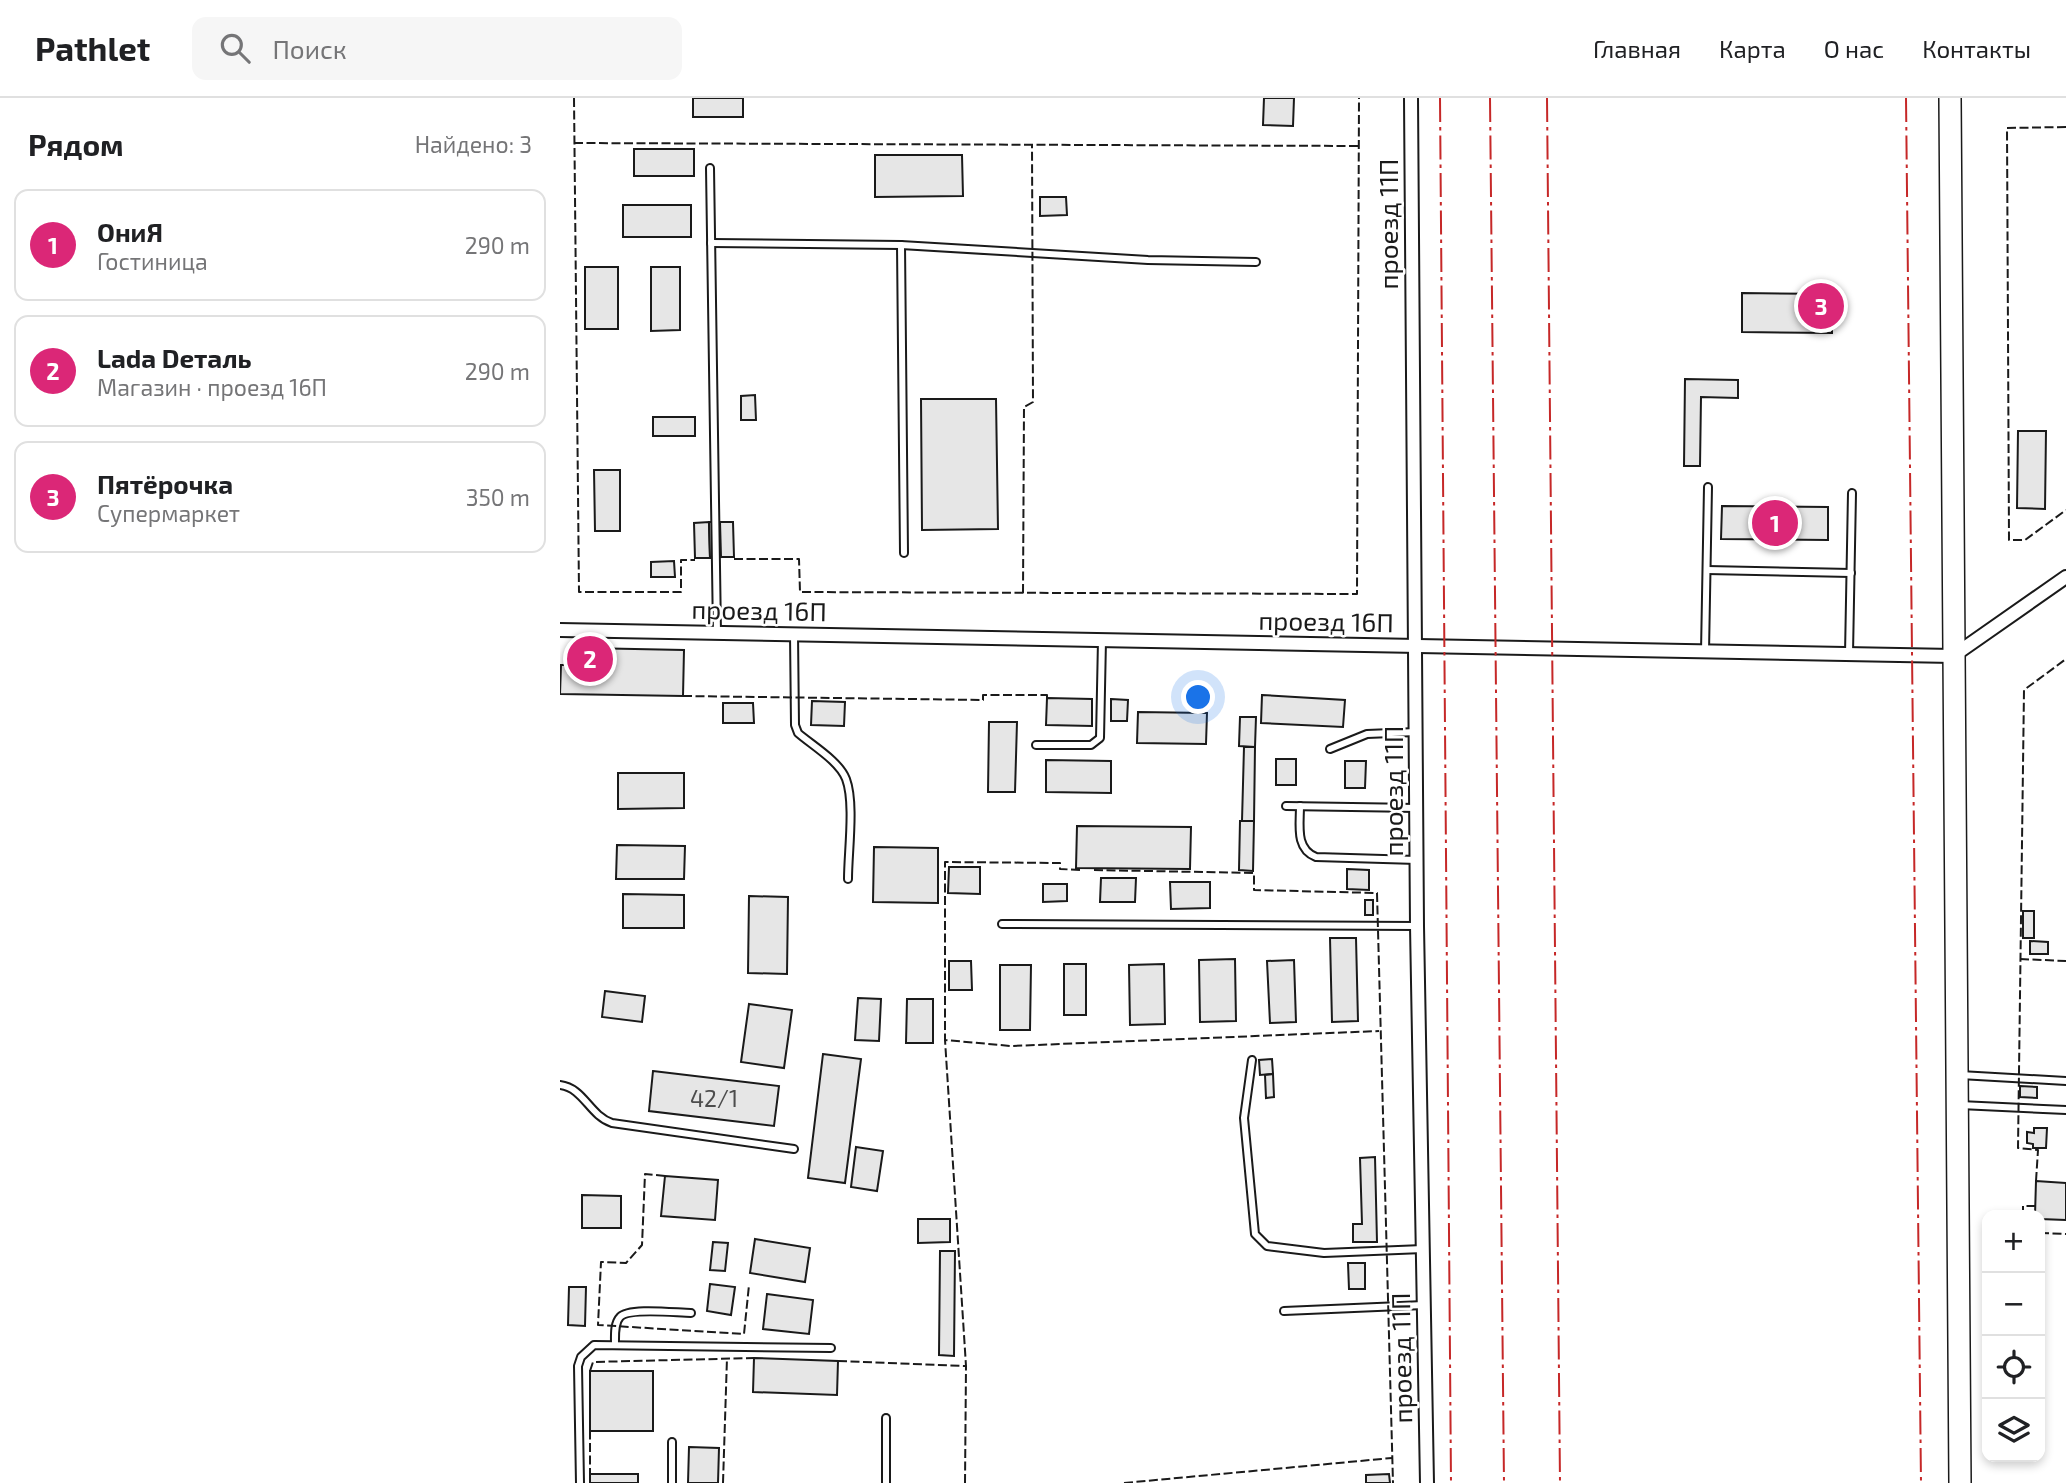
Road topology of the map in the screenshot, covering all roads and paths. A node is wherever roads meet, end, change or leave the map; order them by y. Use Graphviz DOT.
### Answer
graph roads {
  1 [pos="1411,98"];
  2 [pos="1950,98"];
  3 [pos="710,168"];
  4 [pos="711,243"];
  5 [pos="901,245"];
  6 [pos="1256,261"];
  7 [pos="1708,487"];
  8 [pos="1852,493"];
  9 [pos="904,553"];
  10 [pos="1707,570"];
  11 [pos="1851,573"];
  12 [pos="2066,577"];
  13 [pos="560,629"];
  14 [pos="717,633"];
  15 [pos="794,634"];
  16 [pos="1102,640"];
  17 [pos="1416,647"];
  18 [pos="1705,652"];
  19 [pos="1849,654"];
  20 [pos="1953,656"];
  21 [pos="1416,732"];
  22 [pos="1036,745"];
  23 [pos="1330,749"];
  24 [pos="1286,806"];
  25 [pos="1300,806"];
  26 [pos="1417,808"];
  27 [pos="1417,860"];
  28 [pos="848,879"];
  29 [pos="1002,925"];
  30 [pos="1417,926"];
  31 [pos="1252,1060"];
  32 [pos="1956,1075"];
  33 [pos="2066,1081"];
  34 [pos="560,1085"];
  35 [pos="1957,1105"];
  36 [pos="2066,1110"];
  37 [pos="794,1149"];
  38 [pos="1423,1249"];
  39 [pos="1424,1305"];
  40 [pos="1284,1311"];
  41 [pos="691,1313"];
  42 [pos="614,1344"];
  43 [pos="831,1348"];
  44 [pos="886,1418"];
  45 [pos="673,1442"];
  46 [pos="580,1483"];
  47 [pos="671,1483"];
  48 [pos="886,1483"];
  49 [pos="1427,1483"];
  50 [pos="1960,1483"];
  1 -- 17 [label="street, проезд 11П"];
  2 -- 20 [label="highway"];
  3 -- 4 [label="lane"];
  4 -- 5 [label="lane"];
  4 -- 14 [label="lane"];
  5 -- 6 [label="lane"];
  5 -- 9 [label="lane"];
  7 -- 10 [label="lane"];
  8 -- 11 [label="lane"];
  10 -- 11 [label="lane"];
  10 -- 18 [label="lane"];
  11 -- 19 [label="lane"];
  12 -- 20 [label="street"];
  13 -- 14 [label="street, проезд 16П"];
  14 -- 15 [label="street, проезд 16П"];
  15 -- 16 [label="street, проезд 16П"];
  15 -- 28 [label="lane"];
  16 -- 17 [label="street, проезд 16П"];
  16 -- 22 [label="lane"];
  17 -- 18 [label="street, проезд 16П"];
  17 -- 21 [label="street, проезд 11П"];
  18 -- 19 [label="street, проезд 16П"];
  19 -- 20 [label="street, проезд 16П"];
  20 -- 32 [label="highway"];
  21 -- 23 [label="lane"];
  21 -- 26 [label="street, проезд 11П"];
  24 -- 25 [label="lane"];
  25 -- 26 [label="lane"];
  25 -- 27 [label="lane"];
  26 -- 27 [label="street, проезд 11П"];
  27 -- 30 [label="street, проезд 11П"];
  29 -- 30 [label="lane"];
  30 -- 38 [label="street, проезд 11П"];
  31 -- 38 [label="lane"];
  32 -- 33 [label="lane"];
  32 -- 35 [label="highway"];
  34 -- 37 [label="lane"];
  35 -- 36 [label="lane"];
  35 -- 50 [label="highway"];
  38 -- 39 [label="street, проезд 11П"];
  39 -- 40 [label="lane"];
  39 -- 49 [label="street, проезд 11П"];
  41 -- 42 [label="lane"];
  42 -- 43 [label="lane"];
  42 -- 46 [label="lane"];
  44 -- 48 [label="lane"];
  45 -- 47 [label="lane"];
}
